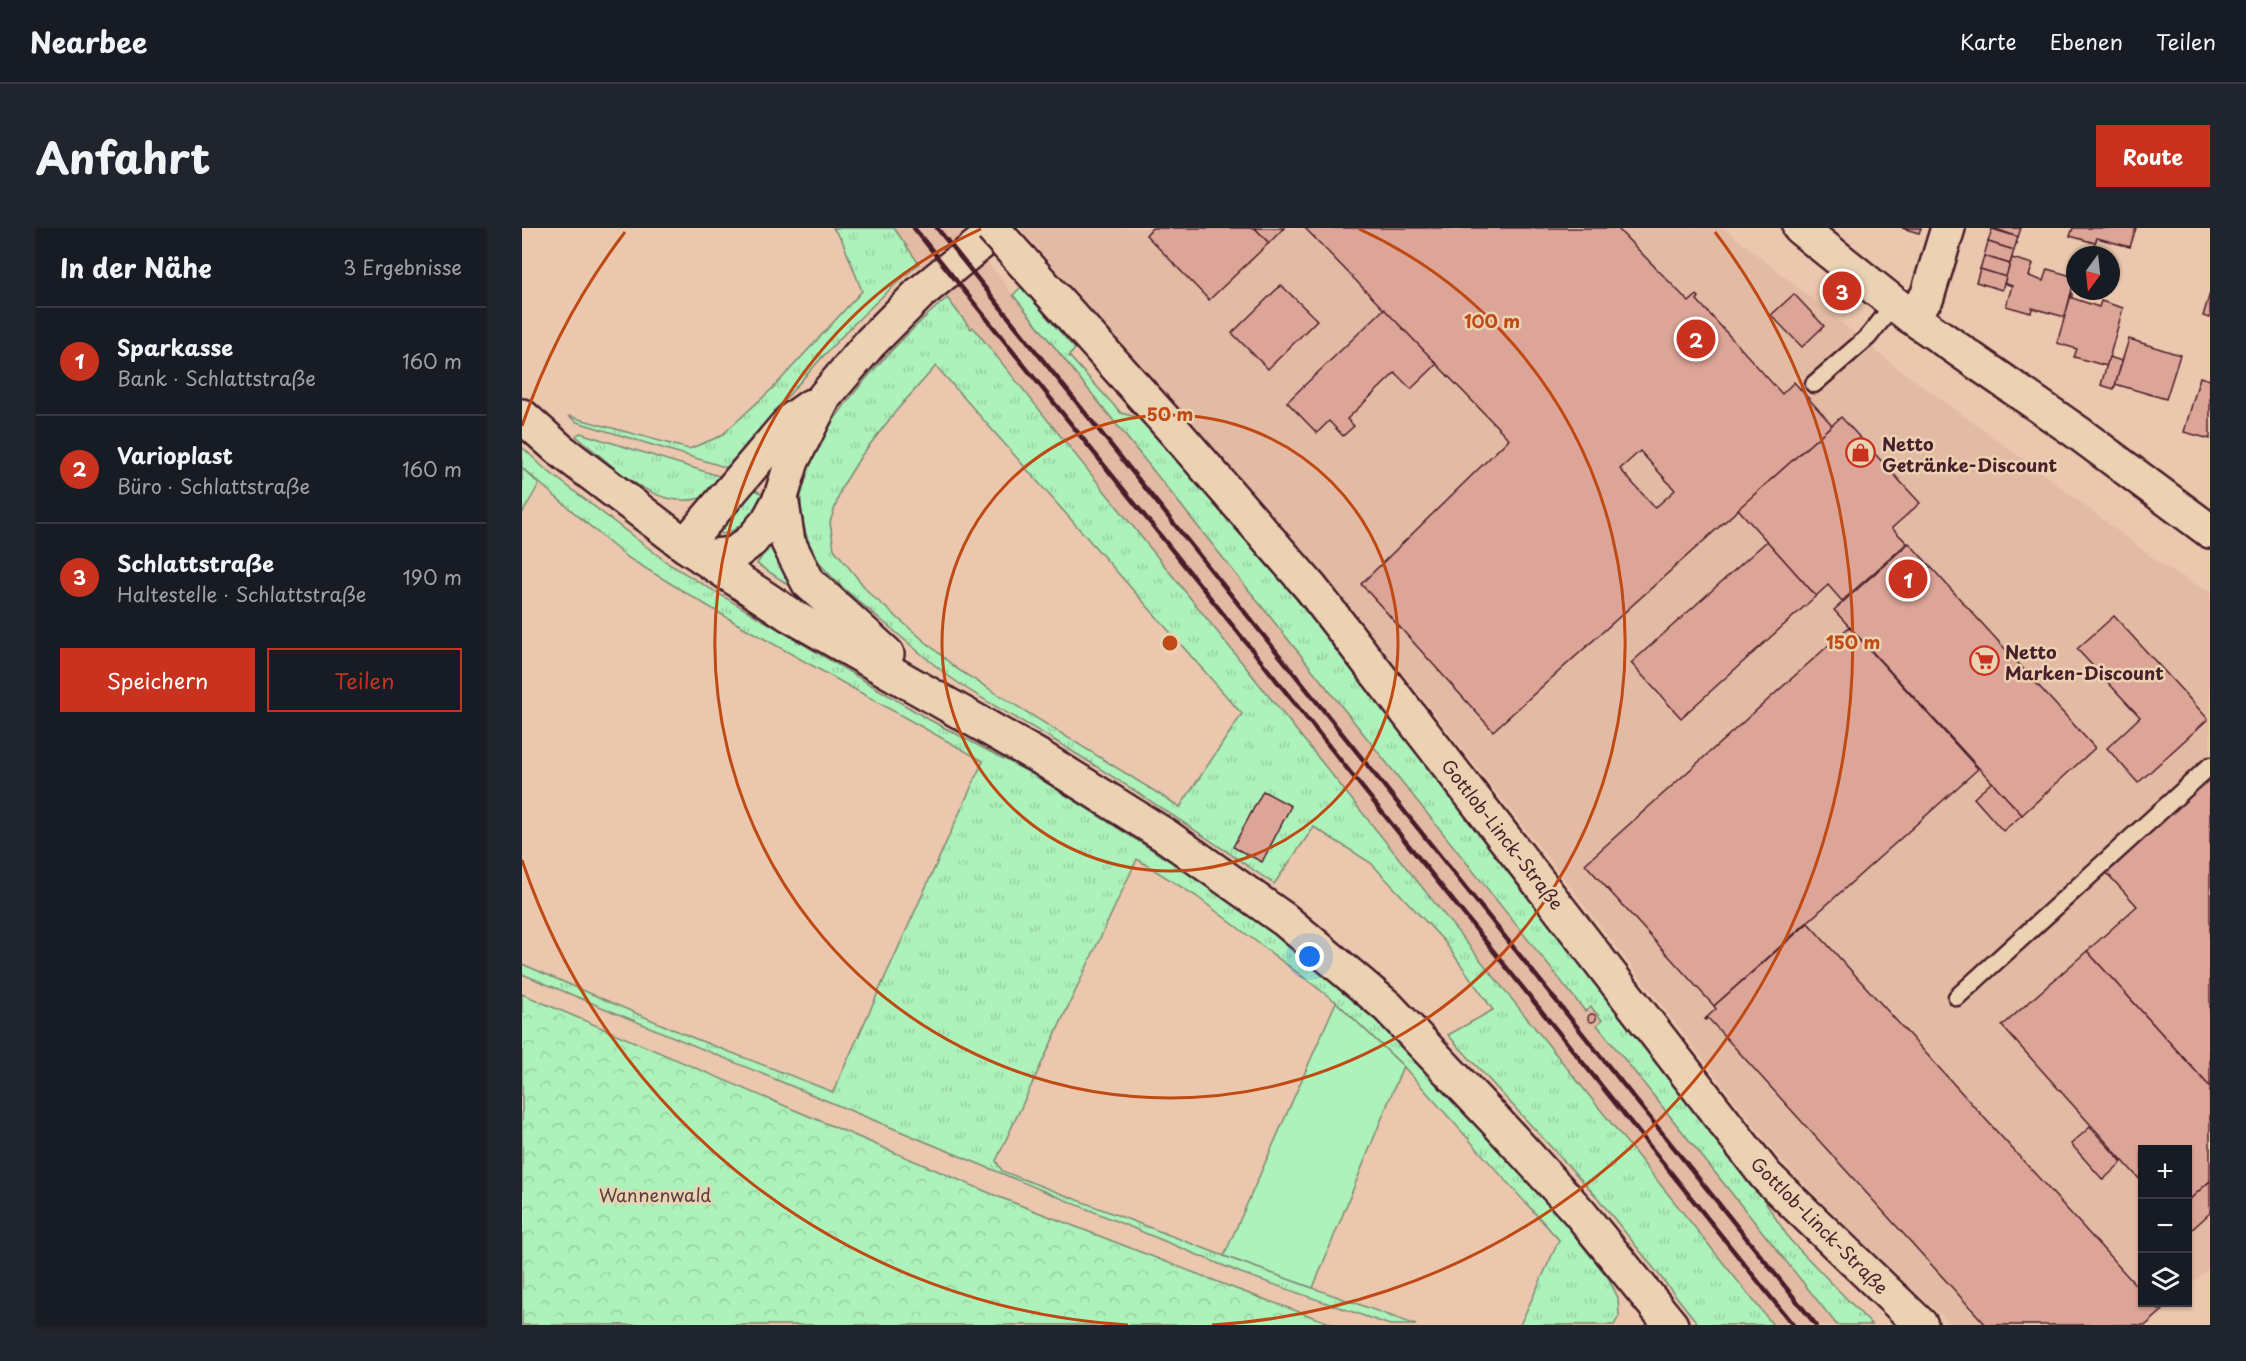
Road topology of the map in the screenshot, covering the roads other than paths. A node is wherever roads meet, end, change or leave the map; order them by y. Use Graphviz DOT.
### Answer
graph roads {
  1 [pos="992,228"];
  2 [pos="999,228"];
  3 [pos="1800,228"];
  4 [pos="1948,228"];
  5 [pos="1902,310"];
  6 [pos="1814,384"];
  7 [pos="825,396"];
  8 [pos="522,416"];
  9 [pos="782,497"];
  10 [pos="2210,531"];
  11 [pos="694,551"];
  12 [pos="938,699"];
  13 [pos="2210,766"];
  14 [pos="1957,997"];
  15 [pos="1671,1325"];
  16 [pos="1921,1325"];
  1 -- 16 [label="street, Gottlob-Linck-Straße, bridge"];
  2 -- 7 [label="street"];
  3 -- 5 [label="street"];
  4 -- 5 [label="street"];
  5 -- 6 [label="lane"];
  5 -- 10 [label="street"];
  7 -- 9 [label="street"];
  7 -- 11 [label="street"];
  8 -- 11 [label="street"];
  9 -- 11 [label="street"];
  9 -- 12 [label="street"];
  11 -- 12 [label="street"];
  12 -- 15 [label="street"];
  13 -- 14 [label="lane"];
}
